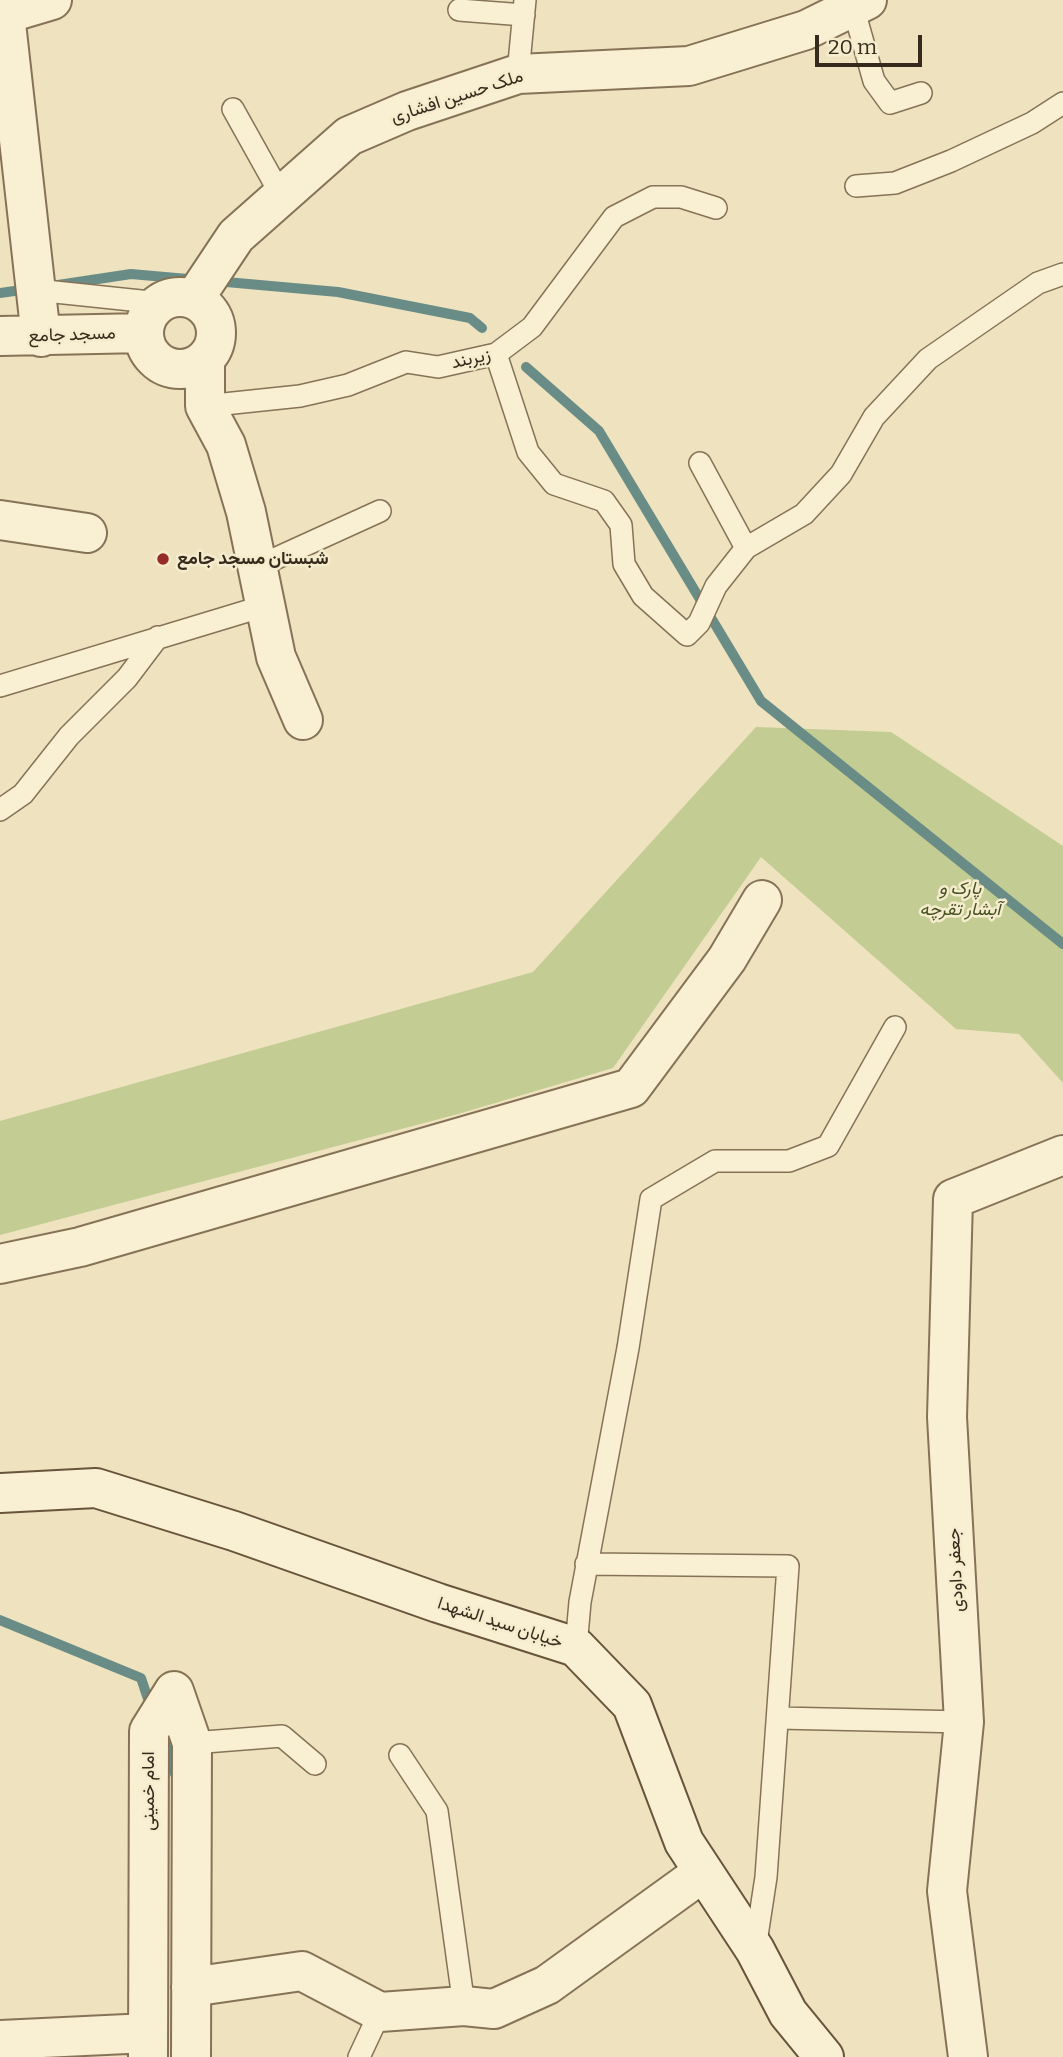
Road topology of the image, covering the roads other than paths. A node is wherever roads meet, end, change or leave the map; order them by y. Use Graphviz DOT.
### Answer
graph roads {
  1 [pos="52,0"];
  2 [pos="860,4"];
  3 [pos="10,7"];
  4 [pos="524,7"];
  5 [pos="459,10"];
  6 [pos="5,70"];
  7 [pos="518,74"];
  8 [pos="921,93"];
  9 [pos="1063,103"];
  10 [pos="233,109"];
  11 [pos="856,186"];
  12 [pos="281,195"];
  13 [pos="716,208"];
  14 [pos="1063,274"];
  15 [pos="35,282"];
  16 [pos="182,299"];
  17 [pos="0,336"];
  18 [pos="41,337"];
  19 [pos="496,354"];
  20 [pos="205,360"];
  21 [pos="205,406"];
  22 [pos="699,463"];
  23 [pos="380,511"];
  24 [pos="0,520"];
  25 [pos="87,533"];
  26 [pos="747,548"];
  27 [pos="257,567"];
  28 [pos="264,606"];
  29 [pos="158,637"];
  30 [pos="0,686"];
  31 [pos="303,720"];
  32 [pos="0,810"];
  33 [pos="762,900"];
  34 [pos="895,1027"];
  35 [pos="1063,1155"];
  36 [pos="0,1264"];
  37 [pos="0,1493"];
  38 [pos="586,1564"];
  39 [pos="576,1647"];
  40 [pos="778,1717"];
  41 [pos="964,1722"];
  42 [pos="192,1743"];
  43 [pos="400,1755"];
  44 [pos="315,1764"];
  45 [pos="702,1874"];
  46 [pos="755,1950"];
  47 [pos="191,1987"];
  48 [pos="464,2006"];
  49 [pos="380,2012"];
  50 [pos="0,2040"];
  51 [pos="148,2045"];
  52 [pos="191,2057"];
  53 [pos="359,2057"];
  54 [pos="824,2057"];
  55 [pos="968,2057"];
  1 -- 3 [label="street"];
  2 -- 7 [label="street, ملک حسین افشاری"];
  2 -- 8 [label="lane"];
  3 -- 6 [label="street"];
  4 -- 5 [label="lane"];
  4 -- 7 [label="lane"];
  6 -- 15 [label="street"];
  7 -- 12 [label="street, ملک حسین افشاری"];
  9 -- 11 [label="lane"];
  10 -- 12 [label="lane"];
  12 -- 16 [label="street, ملک حسین افشاری"];
  13 -- 19 [label="lane, زیربند"];
  14 -- 26 [label="lane"];
  15 -- 16 [label="lane"];
  15 -- 18 [label="street"];
  16 -- 18 [label="street, مسجد جامع"];
  16 -- 20 [label="street"];
  16 -- 20 [label="street"];
  17 -- 18 [label="street, مسجد جامع"];
  19 -- 21 [label="lane, زیربند"];
  19 -- 26 [label="lane"];
  20 -- 21 [label="street"];
  21 -- 27 [label="street"];
  22 -- 26 [label="lane"];
  23 -- 27 [label="lane"];
  24 -- 25 [label="street"];
  27 -- 28 [label="street"];
  28 -- 29 [label="lane"];
  28 -- 31 [label="street"];
  29 -- 30 [label="lane"];
  29 -- 32 [label="lane"];
  33 -- 36 [label="street"];
  34 -- 38 [label="lane"];
  35 -- 41 [label="street, جعفر داودی"];
  37 -- 39 [label="street, خیابان سید الشهدا"];
  38 -- 39 [label="lane"];
  38 -- 40 [label="lane"];
  39 -- 45 [label="street, خیابان سید الشهدا"];
  40 -- 41 [label="lane"];
  40 -- 46 [label="lane"];
  41 -- 55 [label="street, جعفر داودی"];
  42 -- 44 [label="lane"];
  42 -- 47 [label="street, امام خمینی"];
  42 -- 51 [label="street, امام خمینی"];
  43 -- 48 [label="lane"];
  45 -- 46 [label="street, خیابان سید الشهدا"];
  45 -- 48 [label="street"];
  46 -- 54 [label="street, خیابان سید الشهدا"];
  47 -- 49 [label="street"];
  47 -- 52 [label="street, امام خمینی"];
  48 -- 49 [label="street"];
  49 -- 53 [label="lane"];
  50 -- 51 [label="street"];
}
